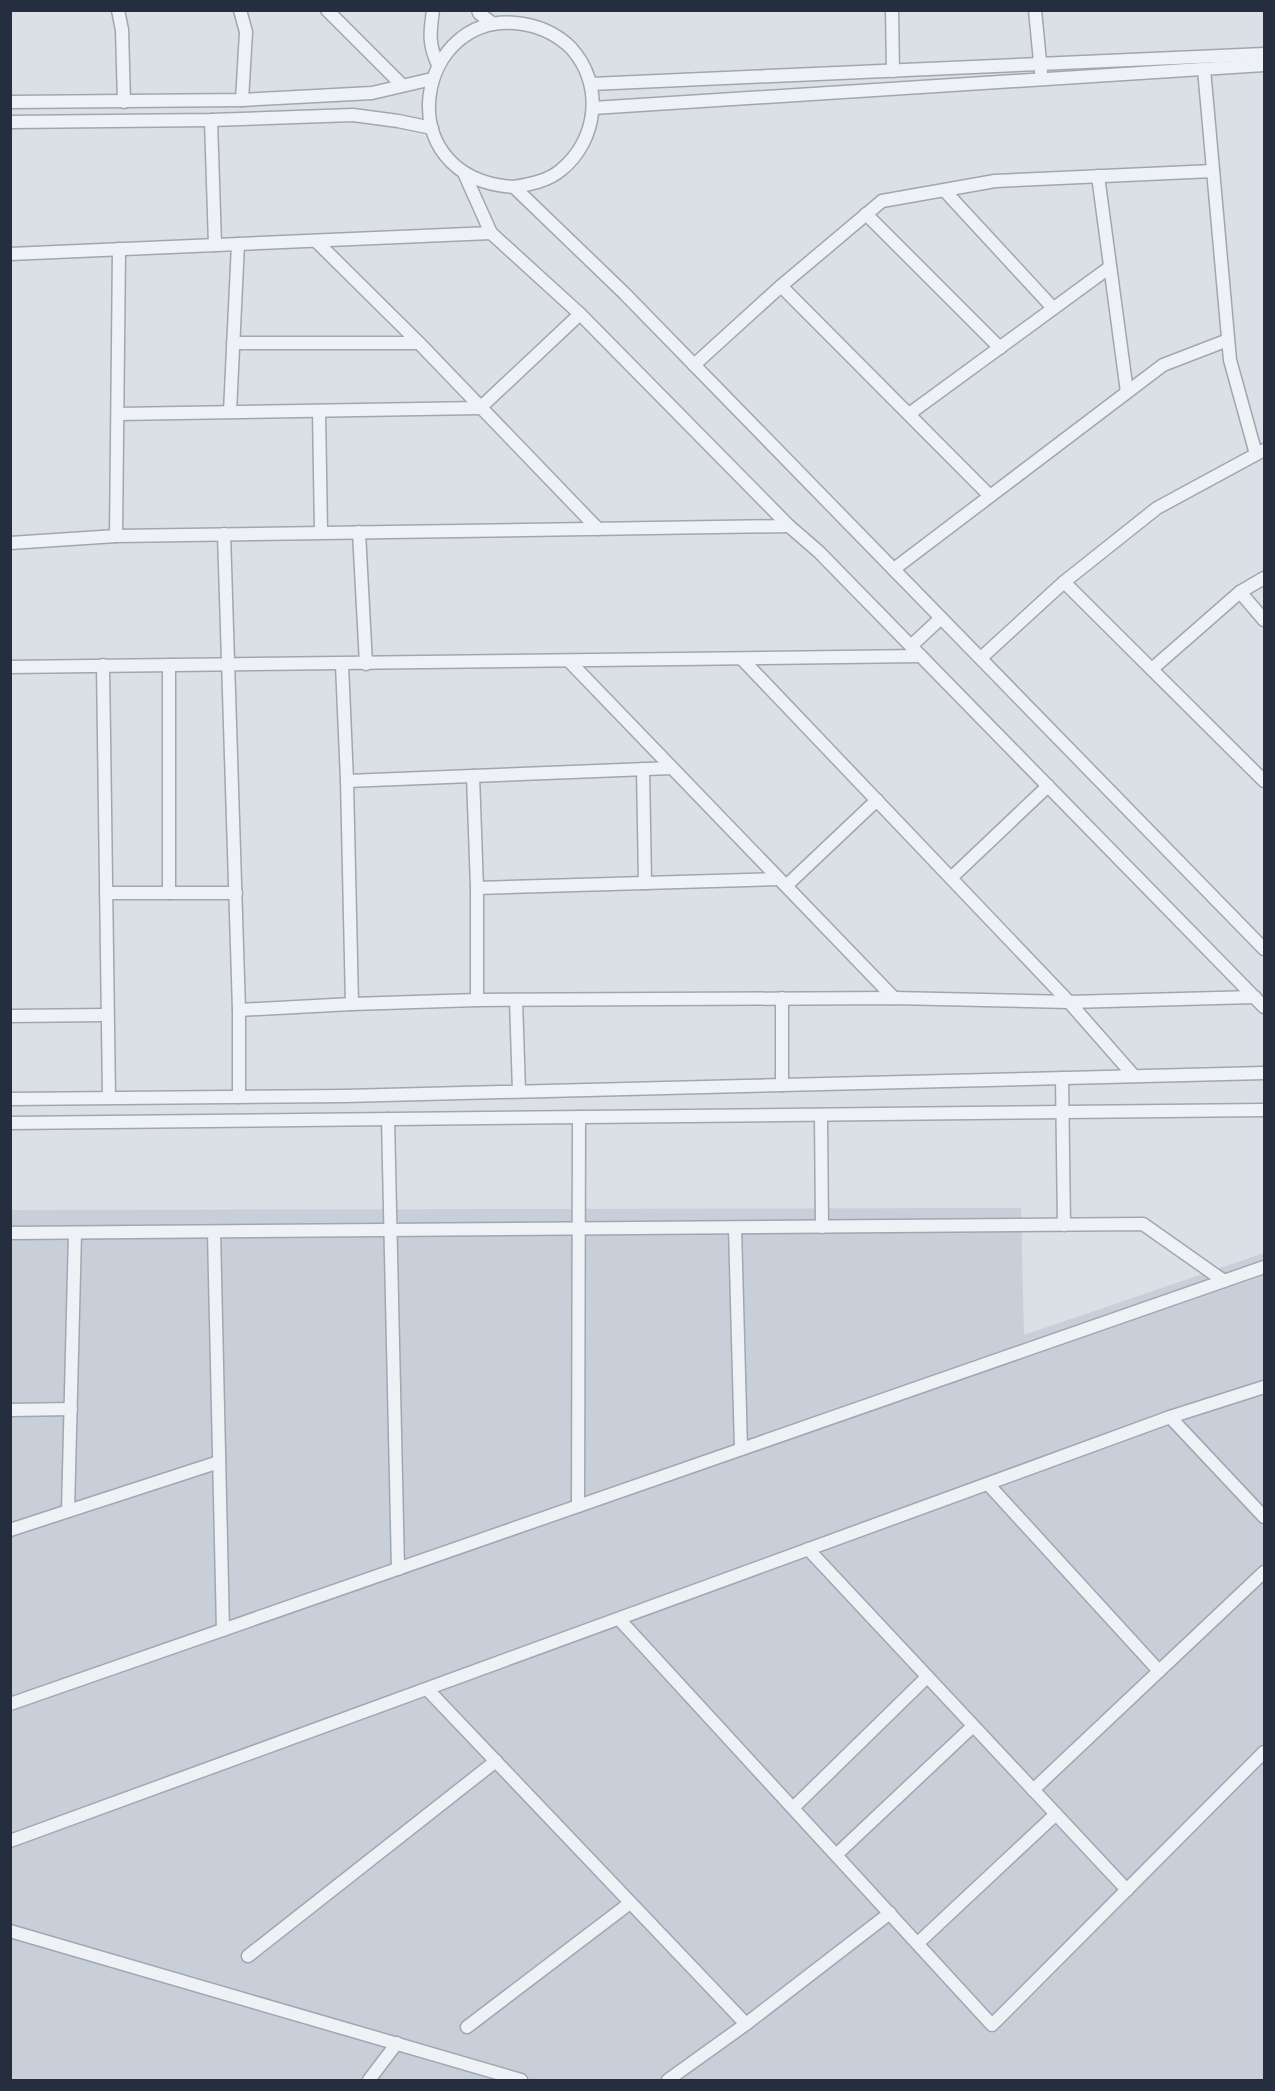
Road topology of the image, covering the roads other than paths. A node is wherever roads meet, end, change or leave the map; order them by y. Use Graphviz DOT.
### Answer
graph roads {
  1 [pos="118,10"];
  2 [pos="240,10"];
  3 [pos="327,10"];
  4 [pos="433,10"];
  5 [pos="478,10"];
  6 [pos="892,10"];
  7 [pos="1035,10"];
  8 [pos="493,24"];
  9 [pos="1264,54"];
  10 [pos="1040,64"];
  11 [pos="438,65"];
  12 [pos="1264,65"];
  13 [pos="1204,69"];
  14 [pos="893,71"];
  15 [pos="432,79"];
  16 [pos="1042,79"];
  17 [pos="591,84"];
  18 [pos="402,86"];
  19 [pos="242,100"];
  20 [pos="10,102"];
  21 [pos="124,102"];
  22 [pos="594,108"];
  23 [pos="211,120"];
  24 [pos="10,122"];
  25 [pos="432,128"];
  26 [pos="1213,171"];
  27 [pos="464,172"];
  28 [pos="1098,176"];
  29 [pos="514,187"];
  30 [pos="944,190"];
  31 [pos="866,214"];
  32 [pos="491,233"];
  33 [pos="316,241"];
  34 [pos="238,244"];
  35 [pos="215,245"];
  36 [pos="119,249"];
  37 [pos="10,254"];
  38 [pos="1110,267"];
  39 [pos="781,286"];
  40 [pos="1053,308"];
  41 [pos="580,314"];
  42 [pos="1228,340"];
  43 [pos="233,343"];
  44 [pos="419,343"];
  45 [pos="1000,348"];
  46 [pos="694,365"];
  47 [pos="1127,392"];
  48 [pos="480,408"];
  49 [pos="319,411"];
  50 [pos="230,412"];
  51 [pos="118,414"];
  52 [pos="909,414"];
  53 [pos="1260,452"];
  54 [pos="990,496"];
  55 [pos="789,526"];
  56 [pos="598,529"];
  57 [pos="321,532"];
  58 [pos="358,532"];
  59 [pos="224,534"];
  60 [pos="116,536"];
  61 [pos="10,543"];
  62 [pos="894,569"];
  63 [pos="1264,578"];
  64 [pos="1064,582"];
  65 [pos="1240,592"];
  66 [pos="941,618"];
  67 [pos="1264,621"];
  68 [pos="911,646"];
  69 [pos="921,656"];
  70 [pos="742,658"];
  71 [pos="981,658"];
  72 [pos="570,661"];
  73 [pos="342,664"];
  74 [pos="366,664"];
  75 [pos="103,665"];
  76 [pos="169,665"];
  77 [pos="229,665"];
  78 [pos="10,667"];
  79 [pos="1152,669"];
  80 [pos="672,768"];
  81 [pos="643,769"];
  82 [pos="473,776"];
  83 [pos="347,781"];
  84 [pos="1264,781"];
  85 [pos="1048,786"];
  86 [pos="877,800"];
  87 [pos="951,878"];
  88 [pos="782,882"];
  89 [pos="645,883"];
  90 [pos="477,888"];
  91 [pos="106,893"];
  92 [pos="169,893"];
  93 [pos="236,893"];
  94 [pos="1264,949"];
  95 [pos="1255,997"];
  96 [pos="894,998"];
  97 [pos="782,999"];
  98 [pos="477,1000"];
  99 [pos="516,1000"];
  100 [pos="1069,1002"];
  101 [pos="352,1004"];
  102 [pos="1264,1007"];
  103 [pos="239,1010"];
  104 [pos="107,1015"];
  105 [pos="10,1016"];
  106 [pos="1264,1073"];
  107 [pos="1134,1076"];
  108 [pos="1062,1078"];
  109 [pos="782,1085"];
  110 [pos="519,1091"];
  111 [pos="239,1097"];
  112 [pos="109,1098"];
  113 [pos="10,1099"];
  114 [pos="1264,1110"];
  115 [pos="1064,1112"];
  116 [pos="821,1114"];
  117 [pos="579,1117"];
  118 [pos="388,1119"];
  119 [pos="10,1123"];
  120 [pos="1064,1225"];
  121 [pos="822,1227"];
  122 [pos="735,1228"];
  123 [pos="578,1229"];
  124 [pos="389,1230"];
  125 [pos="214,1232"];
  126 [pos="10,1233"];
  127 [pos="75,1233"];
  128 [pos="1264,1267"];
  129 [pos="1224,1281"];
  130 [pos="1264,1386"];
  131 [pos="70,1409"];
  132 [pos="10,1410"];
  133 [pos="1170,1417"];
  134 [pos="741,1449"];
  135 [pos="219,1462"];
  136 [pos="987,1484"];
  137 [pos="578,1506"];
  138 [pos="68,1511"];
  139 [pos="1264,1517"];
  140 [pos="10,1530"];
  141 [pos="808,1549"];
  142 [pos="398,1569"];
  143 [pos="1264,1572"];
  144 [pos="619,1618"];
  145 [pos="223,1630"];
  146 [pos="1160,1671"];
  147 [pos="927,1677"];
  148 [pos="427,1689"];
  149 [pos="10,1704"];
  150 [pos="972,1727"];
  151 [pos="1264,1752"];
  152 [pos="496,1761"];
  153 [pos="1033,1790"];
  154 [pos="793,1808"];
  155 [pos="1056,1814"];
  156 [pos="10,1841"];
  157 [pos="836,1855"];
  158 [pos="1127,1890"];
  159 [pos="630,1903"];
  160 [pos="890,1913"];
  161 [pos="10,1931"];
  162 [pos="918,1943"];
  163 [pos="248,1956"];
  164 [pos="746,2024"];
  165 [pos="467,2027"];
  166 [pos="396,2043"];
  167 [pos="369,2080"];
  168 [pos="521,2080"];
  169 [pos="668,2080"];
  1 -- 21 [label="street"];
  2 -- 19 [label="street"];
  3 -- 18 [label="street"];
  4 -- 11 [label="street"];
  5 -- 8 [label="street"];
  6 -- 14 [label="street"];
  7 -- 10 [label="street"];
  8 -- 11 [label="street"];
  8 -- 17 [label="street"];
  9 -- 10 [label="street"];
  10 -- 14 [label="street"];
  10 -- 16 [label="street"];
  11 -- 15 [label="street"];
  12 -- 13 [label="street"];
  13 -- 16 [label="street"];
  13 -- 26 [label="street"];
  14 -- 17 [label="street"];
  15 -- 18 [label="street"];
  15 -- 25 [label="street"];
  16 -- 22 [label="street"];
  17 -- 22 [label="street"];
  18 -- 19 [label="street"];
  19 -- 21 [label="street"];
  20 -- 21 [label="street"];
  22 -- 29 [label="street"];
  23 -- 24 [label="street"];
  23 -- 25 [label="street"];
  23 -- 35 [label="street"];
  25 -- 27 [label="street"];
  26 -- 28 [label="street"];
  26 -- 42 [label="street"];
  27 -- 29 [label="street"];
  27 -- 32 [label="street"];
  28 -- 30 [label="street"];
  28 -- 38 [label="street"];
  29 -- 46 [label="street"];
  30 -- 31 [label="street"];
  30 -- 40 [label="street"];
  31 -- 39 [label="street"];
  31 -- 45 [label="street"];
  32 -- 33 [label="street"];
  32 -- 41 [label="street"];
  33 -- 34 [label="street"];
  33 -- 44 [label="street"];
  34 -- 35 [label="street"];
  34 -- 43 [label="street"];
  35 -- 36 [label="street"];
  36 -- 37 [label="street"];
  36 -- 51 [label="street"];
  38 -- 40 [label="street"];
  38 -- 47 [label="street"];
  39 -- 46 [label="street"];
  39 -- 52 [label="street"];
  40 -- 45 [label="street"];
  41 -- 48 [label="street"];
  41 -- 55 [label="street"];
  42 -- 47 [label="street"];
  42 -- 53 [label="street"];
  43 -- 44 [label="street"];
  43 -- 50 [label="street"];
  44 -- 48 [label="street"];
  45 -- 52 [label="street"];
  46 -- 62 [label="street"];
  47 -- 54 [label="street"];
  48 -- 49 [label="street"];
  48 -- 56 [label="street"];
  49 -- 50 [label="street"];
  49 -- 57 [label="street"];
  50 -- 51 [label="street"];
  51 -- 60 [label="street"];
  52 -- 54 [label="street"];
  53 -- 64 [label="street"];
  54 -- 62 [label="street"];
  55 -- 56 [label="street"];
  55 -- 68 [label="street"];
  56 -- 58 [label="street"];
  57 -- 58 [label="street"];
  57 -- 59 [label="street"];
  58 -- 74 [label="street"];
  59 -- 60 [label="street"];
  59 -- 77 [label="street"];
  60 -- 61 [label="street"];
  62 -- 66 [label="street"];
  63 -- 65 [label="street"];
  64 -- 71 [label="street"];
  64 -- 79 [label="street"];
  65 -- 67 [label="street"];
  65 -- 79 [label="street"];
  66 -- 68 [label="street"];
  66 -- 71 [label="street"];
  68 -- 69 [label="street"];
  69 -- 70 [label="street"];
  69 -- 85 [label="street"];
  70 -- 72 [label="street"];
  70 -- 86 [label="street"];
  71 -- 94 [label="street"];
  72 -- 74 [label="street"];
  72 -- 80 [label="street"];
  73 -- 74 [label="street"];
  73 -- 77 [label="street"];
  73 -- 83 [label="street"];
  75 -- 76 [label="street"];
  75 -- 78 [label="street"];
  75 -- 91 [label="street"];
  76 -- 77 [label="street"];
  76 -- 92 [label="street"];
  77 -- 93 [label="street"];
  79 -- 84 [label="street"];
  80 -- 81 [label="street"];
  80 -- 88 [label="street"];
  81 -- 82 [label="street"];
  81 -- 89 [label="street"];
  82 -- 83 [label="street"];
  82 -- 90 [label="street"];
  83 -- 101 [label="street"];
  85 -- 87 [label="street"];
  85 -- 95 [label="street"];
  86 -- 87 [label="street"];
  86 -- 88 [label="street"];
  87 -- 100 [label="street"];
  88 -- 89 [label="street"];
  88 -- 96 [label="street"];
  89 -- 90 [label="street"];
  90 -- 98 [label="street"];
  91 -- 92 [label="street"];
  91 -- 104 [label="street"];
  92 -- 93 [label="street"];
  93 -- 103 [label="street"];
  95 -- 100 [label="street"];
  95 -- 102 [label="street"];
  96 -- 97 [label="street"];
  96 -- 100 [label="street"];
  97 -- 99 [label="street"];
  97 -- 109 [label="street"];
  98 -- 99 [label="street"];
  98 -- 101 [label="street"];
  99 -- 110 [label="street"];
  100 -- 107 [label="street"];
  101 -- 103 [label="street"];
  103 -- 111 [label="street"];
  104 -- 105 [label="street"];
  104 -- 112 [label="street"];
  106 -- 107 [label="street"];
  107 -- 108 [label="street"];
  108 -- 109 [label="street"];
  108 -- 115 [label="street"];
  109 -- 110 [label="street"];
  110 -- 111 [label="street"];
  111 -- 112 [label="street"];
  112 -- 113 [label="street"];
  114 -- 115 [label="street"];
  115 -- 116 [label="street"];
  115 -- 120 [label="street"];
  116 -- 117 [label="street"];
  116 -- 121 [label="street"];
  117 -- 118 [label="street"];
  117 -- 123 [label="street"];
  118 -- 119 [label="street"];
  118 -- 124 [label="street"];
  120 -- 121 [label="street"];
  120 -- 129 [label="street"];
  121 -- 122 [label="street"];
  122 -- 123 [label="street"];
  122 -- 134 [label="street"];
  123 -- 124 [label="street"];
  123 -- 137 [label="street"];
  124 -- 125 [label="street"];
  124 -- 142 [label="street"];
  125 -- 127 [label="street"];
  125 -- 135 [label="street"];
  126 -- 127 [label="street"];
  127 -- 131 [label="street"];
  128 -- 129 [label="street"];
  129 -- 134 [label="street"];
  130 -- 133 [label="street"];
  131 -- 132 [label="street"];
  131 -- 138 [label="street"];
  133 -- 136 [label="street"];
  133 -- 139 [label="street"];
  134 -- 137 [label="street"];
  135 -- 138 [label="street"];
  135 -- 145 [label="street"];
  136 -- 141 [label="street"];
  136 -- 146 [label="street"];
  137 -- 142 [label="street"];
  138 -- 140 [label="street"];
  141 -- 144 [label="street"];
  141 -- 147 [label="street"];
  142 -- 145 [label="street"];
  143 -- 146 [label="street"];
  144 -- 148 [label="street"];
  144 -- 154 [label="street"];
  145 -- 149 [label="street"];
  146 -- 153 [label="street"];
  147 -- 150 [label="street"];
  147 -- 154 [label="street"];
  148 -- 152 [label="street"];
  148 -- 156 [label="street"];
  150 -- 153 [label="street"];
  150 -- 157 [label="street"];
  151 -- 158 [label="street"];
  152 -- 159 [label="street"];
  152 -- 163 [label="street"];
  153 -- 155 [label="street"];
  154 -- 157 [label="street"];
  155 -- 158 [label="street"];
  155 -- 162 [label="street"];
  157 -- 160 [label="street"];
  158 -- 162 [label="street"];
  159 -- 164 [label="street"];
  159 -- 165 [label="street"];
  160 -- 162 [label="street"];
  160 -- 164 [label="street"];
  161 -- 166 [label="street"];
  164 -- 169 [label="street"];
  166 -- 167 [label="street"];
  166 -- 168 [label="street"];
}
